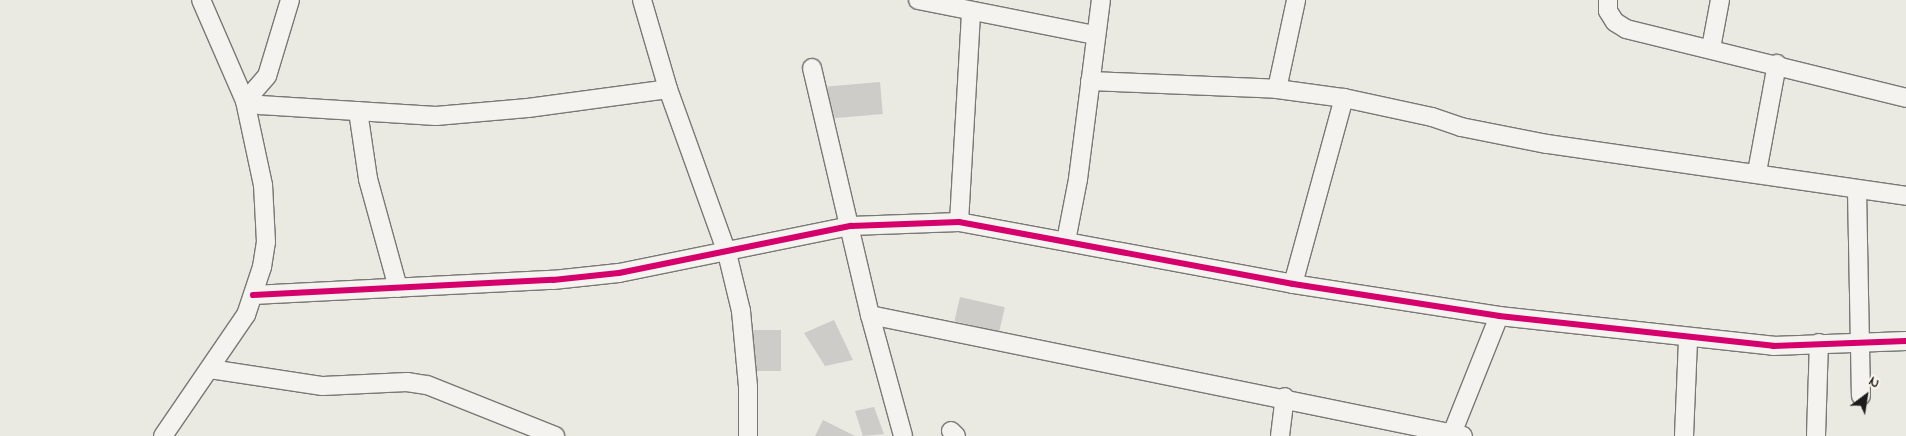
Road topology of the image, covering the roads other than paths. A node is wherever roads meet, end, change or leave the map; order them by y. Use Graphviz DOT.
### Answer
graph roads {
  1 [pos="201,0"];
  2 [pos="290,0"];
  3 [pos="642,0"];
  4 [pos="918,0"];
  5 [pos="1101,0"];
  6 [pos="1296,0"];
  7 [pos="1608,0"];
  8 [pos="1720,0"];
  9 [pos="978,8"];
  10 [pos="1095,35"];
  11 [pos="1711,48"];
  12 [pos="1777,64"];
  13 [pos="812,68"];
  14 [pos="1090,80"];
  15 [pos="668,89"];
  16 [pos="1277,89"];
  17 [pos="1344,98"];
  18 [pos="1906,98"];
  19 [pos="245,101"];
  20 [pos="358,111"];
  21 [pos="1757,172"];
  22 [pos="1857,190"];
  23 [pos="1906,196"];
  24 [pos="959,222"];
  25 [pos="851,226"];
  26 [pos="1066,241"];
  27 [pos="727,253"];
  28 [pos="1293,284"];
  29 [pos="398,288"];
  30 [pos="253,296"];
  31 [pos="870,315"];
  32 [pos="1499,316"];
  33 [pos="1688,339"];
  34 [pos="1906,341"];
  35 [pos="1858,342"];
  36 [pos="1819,343"];
  37 [pos="210,369"];
  38 [pos="1862,396"];
  39 [pos="1285,397"];
  40 [pos="1455,435"];
  41 [pos="163,436"];
  42 [pos="555,436"];
  43 [pos="748,436"];
  44 [pos="902,436"];
  45 [pos="1280,436"];
  46 [pos="1684,436"];
  47 [pos="1816,436"];
  1 -- 19 [label="street"];
  2 -- 19 [label="street"];
  3 -- 15 [label="street"];
  4 -- 9 [label="street"];
  5 -- 10 [label="street"];
  6 -- 16 [label="street"];
  7 -- 11 [label="street"];
  8 -- 11 [label="street"];
  9 -- 10 [label="street"];
  9 -- 24 [label="street"];
  10 -- 14 [label="street"];
  11 -- 12 [label="street"];
  12 -- 18 [label="street"];
  12 -- 21 [label="street"];
  13 -- 25 [label="street"];
  14 -- 16 [label="street"];
  14 -- 26 [label="street"];
  15 -- 20 [label="street"];
  15 -- 27 [label="street"];
  16 -- 17 [label="street"];
  17 -- 21 [label="street"];
  17 -- 28 [label="street"];
  19 -- 20 [label="street"];
  19 -- 30 [label="street"];
  20 -- 29 [label="street"];
  21 -- 22 [label="street"];
  22 -- 23 [label="street"];
  22 -- 35 [label="street"];
  24 -- 25 [label="street"];
  24 -- 26 [label="street"];
  25 -- 27 [label="street"];
  25 -- 31 [label="street"];
  26 -- 28 [label="street"];
  27 -- 29 [label="street"];
  27 -- 43 [label="street"];
  28 -- 32 [label="street"];
  29 -- 30 [label="street"];
  30 -- 37 [label="street"];
  31 -- 39 [label="street"];
  31 -- 44 [label="street"];
  32 -- 33 [label="street"];
  32 -- 40 [label="street"];
  33 -- 36 [label="street"];
  33 -- 46 [label="street"];
  34 -- 35 [label="street"];
  35 -- 36 [label="street"];
  35 -- 38 [label="street"];
  36 -- 47 [label="street"];
  37 -- 41 [label="street"];
  37 -- 42 [label="street"];
  39 -- 40 [label="street"];
  39 -- 45 [label="street"];
}
